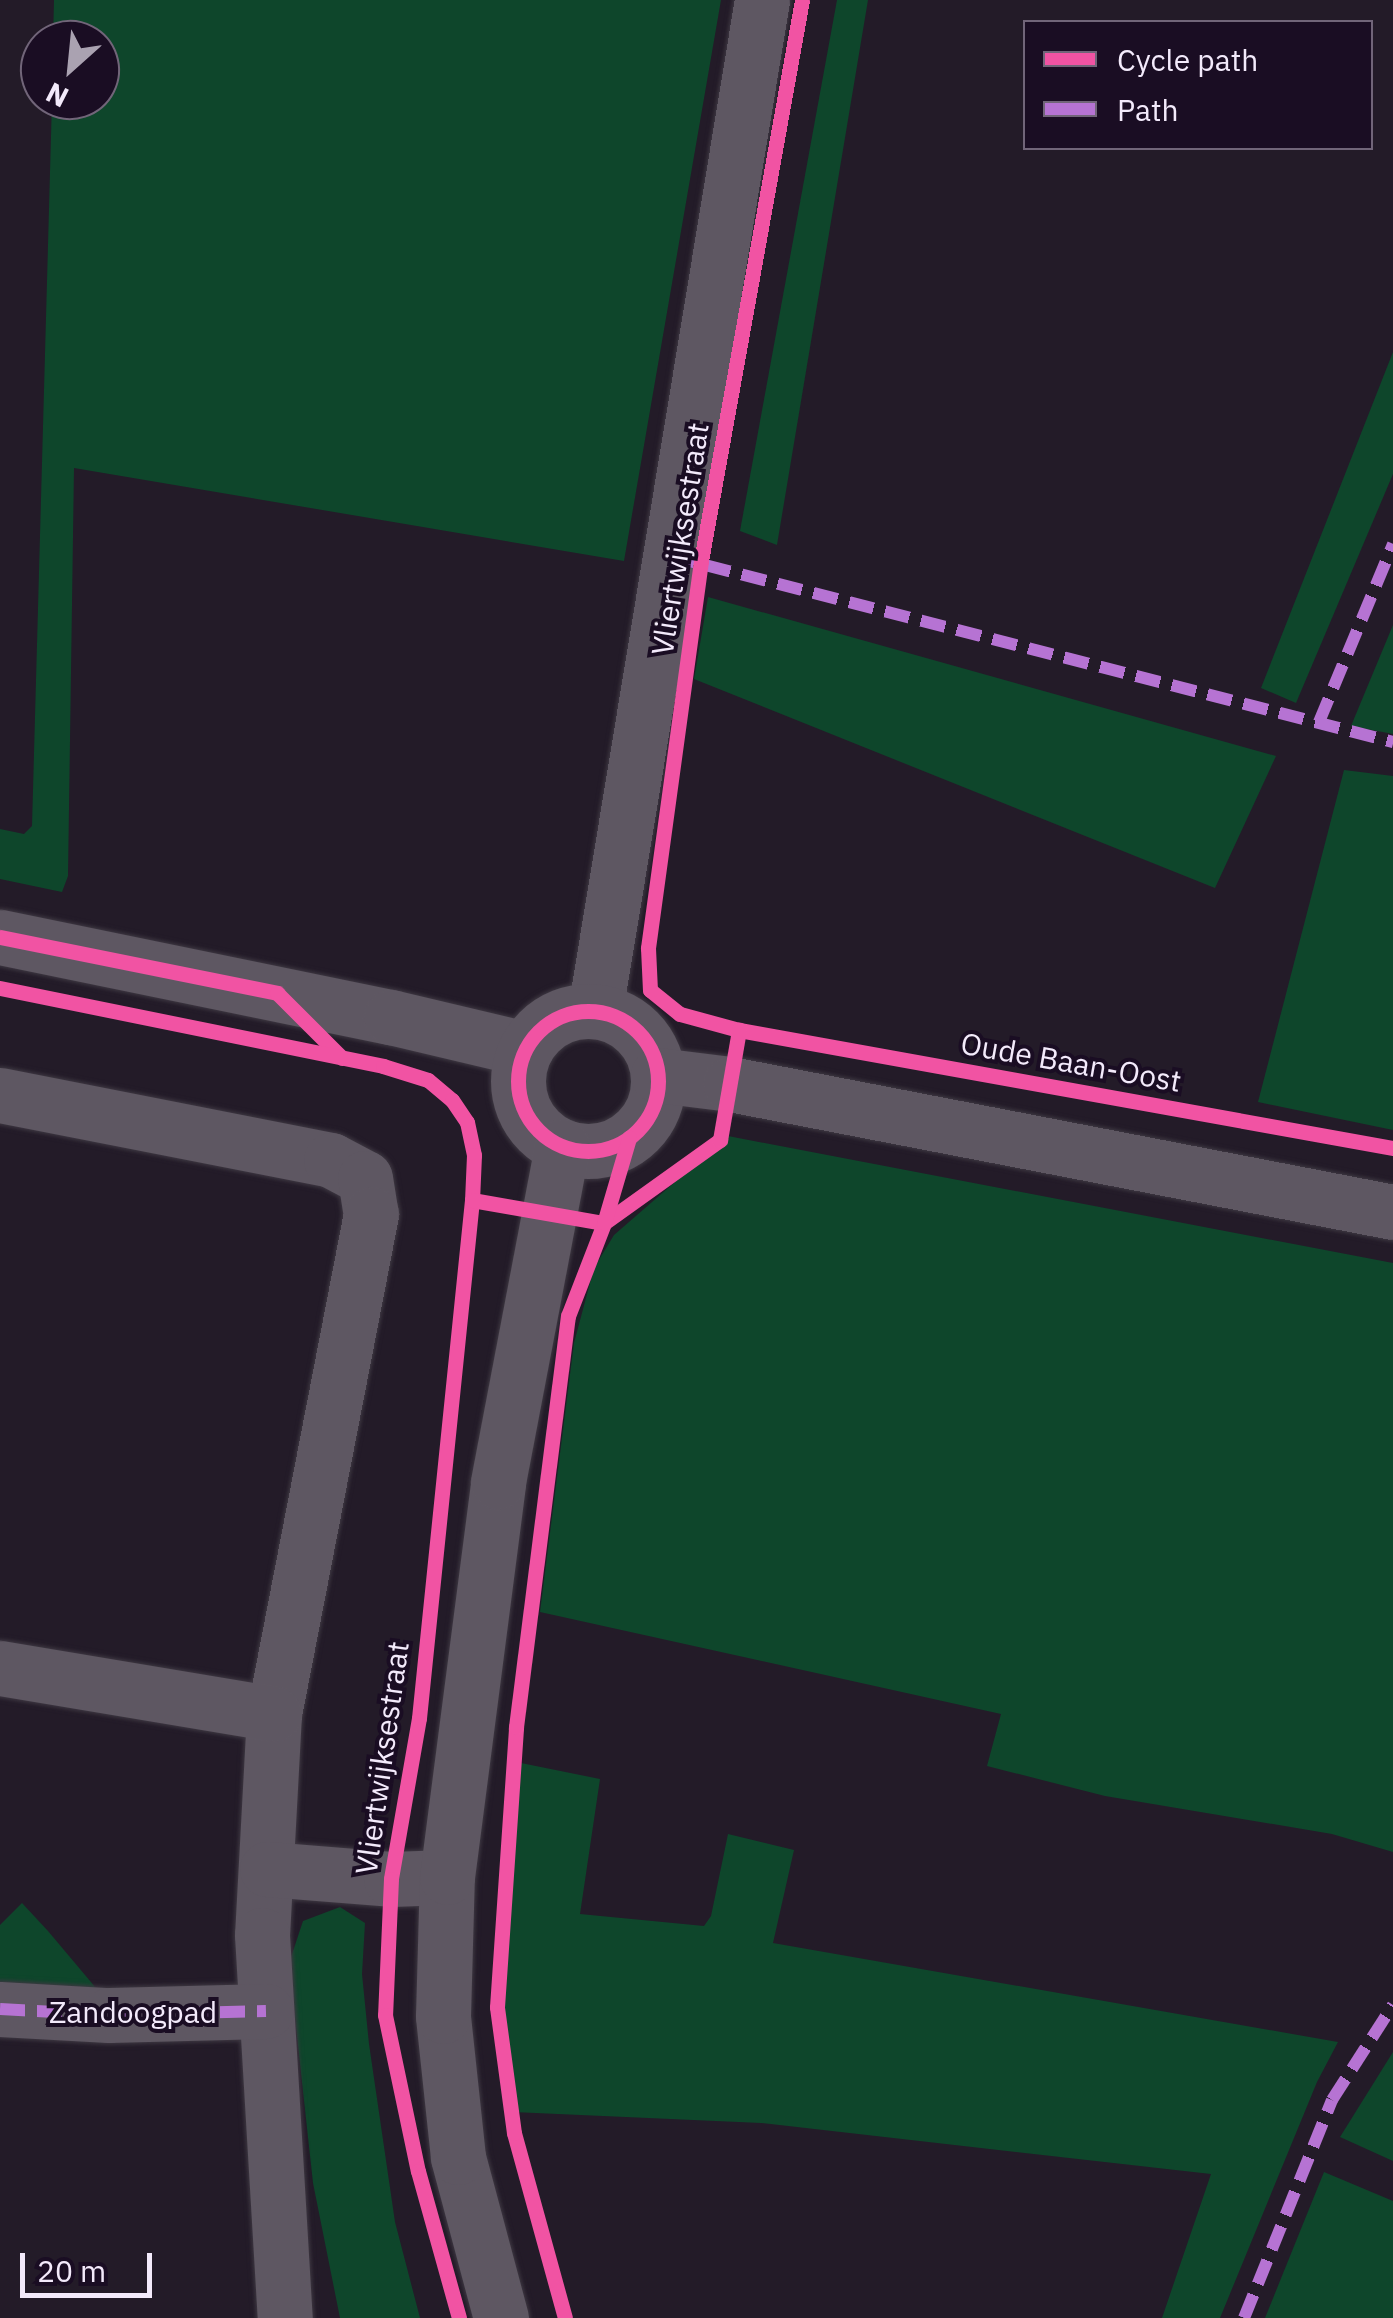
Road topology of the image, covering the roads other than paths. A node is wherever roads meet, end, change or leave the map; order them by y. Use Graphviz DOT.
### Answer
graph roads {
  1 [pos="762,0"];
  2 [pos="0,937"];
  3 [pos="596,1011"];
  4 [pos="525,1049"];
  5 [pos="658,1074"];
  6 [pos="0,1095"];
  7 [pos="562,1146"];
  8 [pos="1393,1212"];
  9 [pos="0,1668"];
  10 [pos="274,1714"];
  11 [pos="266,1869"];
  12 [pos="447,1877"];
  13 [pos="0,2009"];
  14 [pos="266,2012"];
  15 [pos="286,2318"];
  16 [pos="501,2318"];
  1 -- 3 [label="street, Vliertwijksestraat"];
  2 -- 4 [label="street"];
  3 -- 4 [label="street"];
  3 -- 5 [label="street"];
  4 -- 7 [label="street"];
  5 -- 7 [label="street"];
  5 -- 8 [label="street"];
  6 -- 10 [label="street"];
  7 -- 12 [label="street"];
  9 -- 10 [label="street"];
  10 -- 11 [label="street"];
  11 -- 12 [label="street"];
  11 -- 14 [label="street"];
  12 -- 16 [label="street"];
  13 -- 14 [label="street, Zandoogpad"];
  14 -- 15 [label="street"];
}
